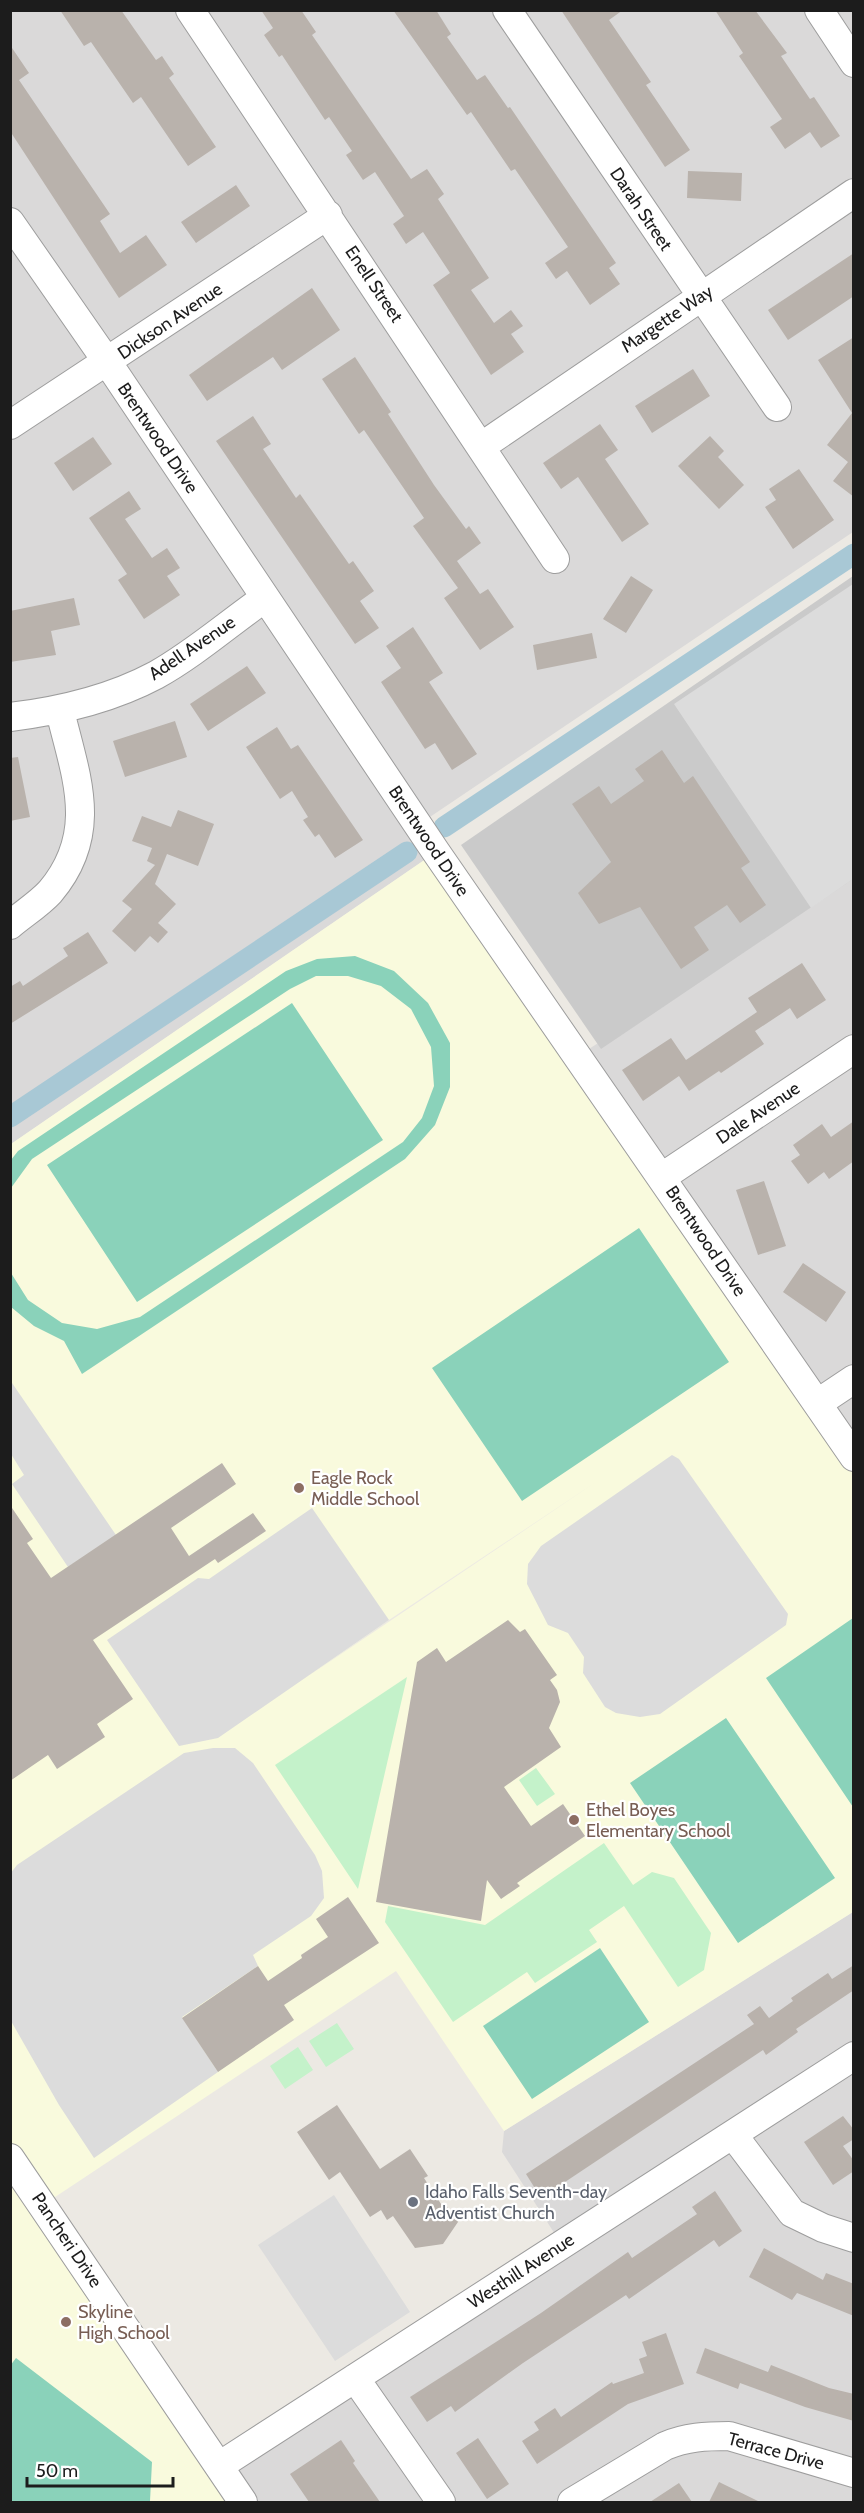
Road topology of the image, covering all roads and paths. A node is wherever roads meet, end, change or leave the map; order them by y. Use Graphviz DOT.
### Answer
graph roads {
  1 [pos="190,10"];
  2 [pos="507,10"];
  3 [pos="819,10"];
  4 [pos="854,63"];
  5 [pos="854,193"];
  6 [pos="328,215"];
  7 [pos="10,222"];
  8 [pos="700,296"];
  9 [pos="108,363"];
  10 [pos="777,407"];
  11 [pos="10,426"];
  12 [pos="482,446"];
  13 [pos="555,559"];
  14 [pos="265,598"];
  15 [pos="60,711"];
  16 [pos="10,717"];
  17 [pos="10,925"];
  18 [pos="854,1049"];
  19 [pos="662,1177"];
  20 [pos="854,1379"];
  21 [pos="818,1403"];
  22 [pos="854,1457"];
  23 [pos="854,2056"];
  24 [pos="734,2136"];
  25 [pos="10,2158"];
  26 [pos="854,2238"];
  27 [pos="355,2378"];
  28 [pos="219,2466"];
  29 [pos="854,2473"];
  30 [pos="243,2502"];
  31 [pos="441,2502"];
  32 [pos="572,2502"];
  1 -- 6 [label="street, Enell Street"];
  2 -- 8 [label="street, Darah Street"];
  3 -- 4 [label="street"];
  5 -- 8 [label="street, Margette Way"];
  6 -- 9 [label="street, Dickson Avenue"];
  6 -- 12 [label="street, Enell Street"];
  7 -- 9 [label="street, Brentwood Drive"];
  8 -- 10 [label="street, Darah Street"];
  8 -- 12 [label="street, Margette Way"];
  9 -- 11 [label="street, Dickson Avenue"];
  9 -- 14 [label="street, Brentwood Drive"];
  12 -- 13 [label="street, Enell Street"];
  14 -- 15 [label="street, Adell Avenue"];
  14 -- 19 [label="street, Brentwood Drive"];
  15 -- 16 [label="street, Adell Avenue"];
  15 -- 17 [label="street"];
  18 -- 19 [label="street, Dale Avenue"];
  19 -- 21 [label="street, Brentwood Drive"];
  20 -- 21 [label="street"];
  21 -- 22 [label="street, Brentwood Drive"];
  23 -- 24 [label="street, Westhill Avenue"];
  24 -- 26 [label="street"];
  24 -- 27 [label="street, Westhill Avenue"];
  25 -- 28 [label="street, Pancheri Drive"];
  27 -- 28 [label="street, Westhill Avenue"];
  27 -- 31 [label="street"];
  28 -- 30 [label="street, Pancheri Drive"];
  29 -- 32 [label="street, Terrace Drive"];
}
